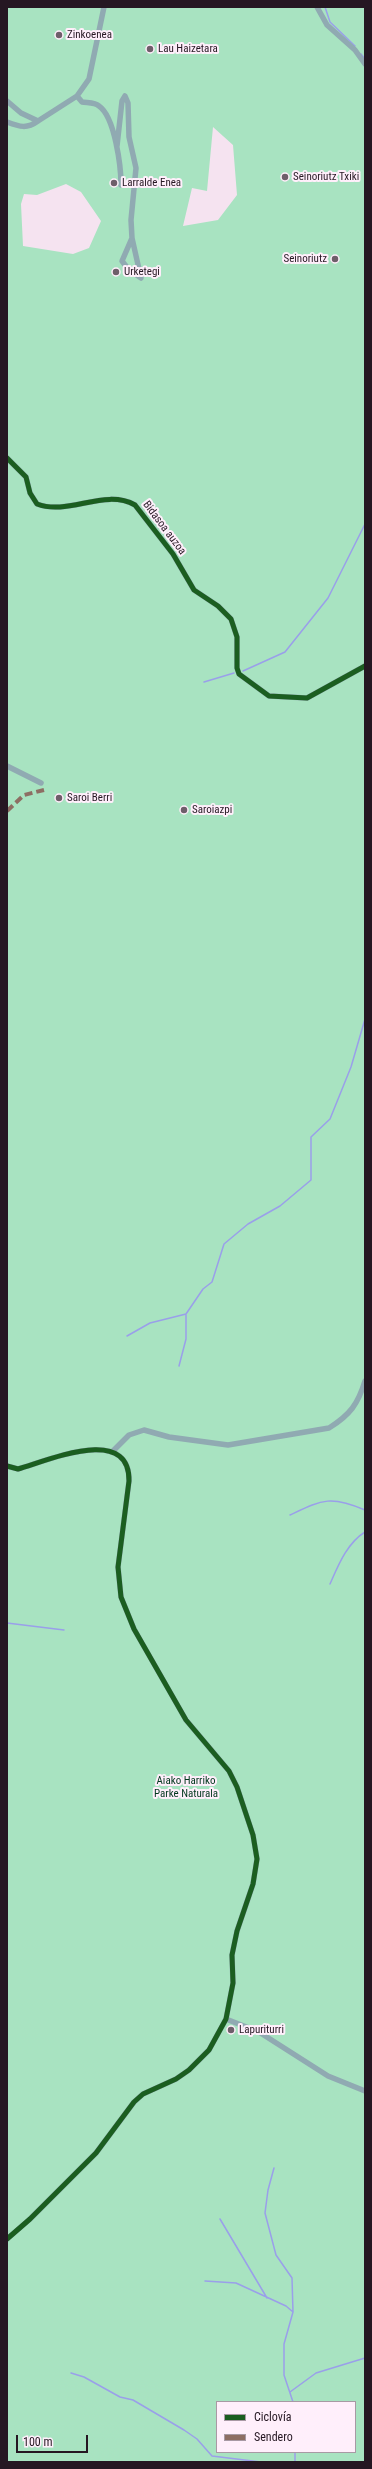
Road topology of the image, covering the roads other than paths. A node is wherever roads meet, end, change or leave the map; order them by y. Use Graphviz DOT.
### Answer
graph roads {
  1 [pos="104,7"];
  2 [pos="317,7"];
  3 [pos="365,64"];
  4 [pos="77,96"];
  5 [pos="7,101"];
  6 [pos="38,121"];
  7 [pos="7,122"];
  8 [pos="117,146"];
  9 [pos="121,185"];
  10 [pos="132,238"];
  11 [pos="7,458"];
  12 [pos="365,666"];
  13 [pos="7,766"];
  14 [pos="41,783"];
  15 [pos="365,1381"];
  16 [pos="112,1452"];
  17 [pos="7,1466"];
  18 [pos="226,2019"];
  19 [pos="365,2091"];
  20 [pos="7,2239"];
  1 -- 4 [label="street"];
  2 -- 3 [label="street"];
  4 -- 6 [label="street"];
  4 -- 8 [label="street"];
  5 -- 6 [label="street"];
  6 -- 7 [label="street"];
  8 -- 9 [label="street"];
  8 -- 10 [label="street"];
  10 -- 10 [label="street"];
  11 -- 12 [label="street, Bidasoa auzoa"];
  13 -- 14 [label="street"];
  15 -- 16 [label="street"];
  16 -- 17 [label="street"];
  16 -- 18 [label="street"];
  18 -- 19 [label="street"];
  18 -- 20 [label="street"];
}
